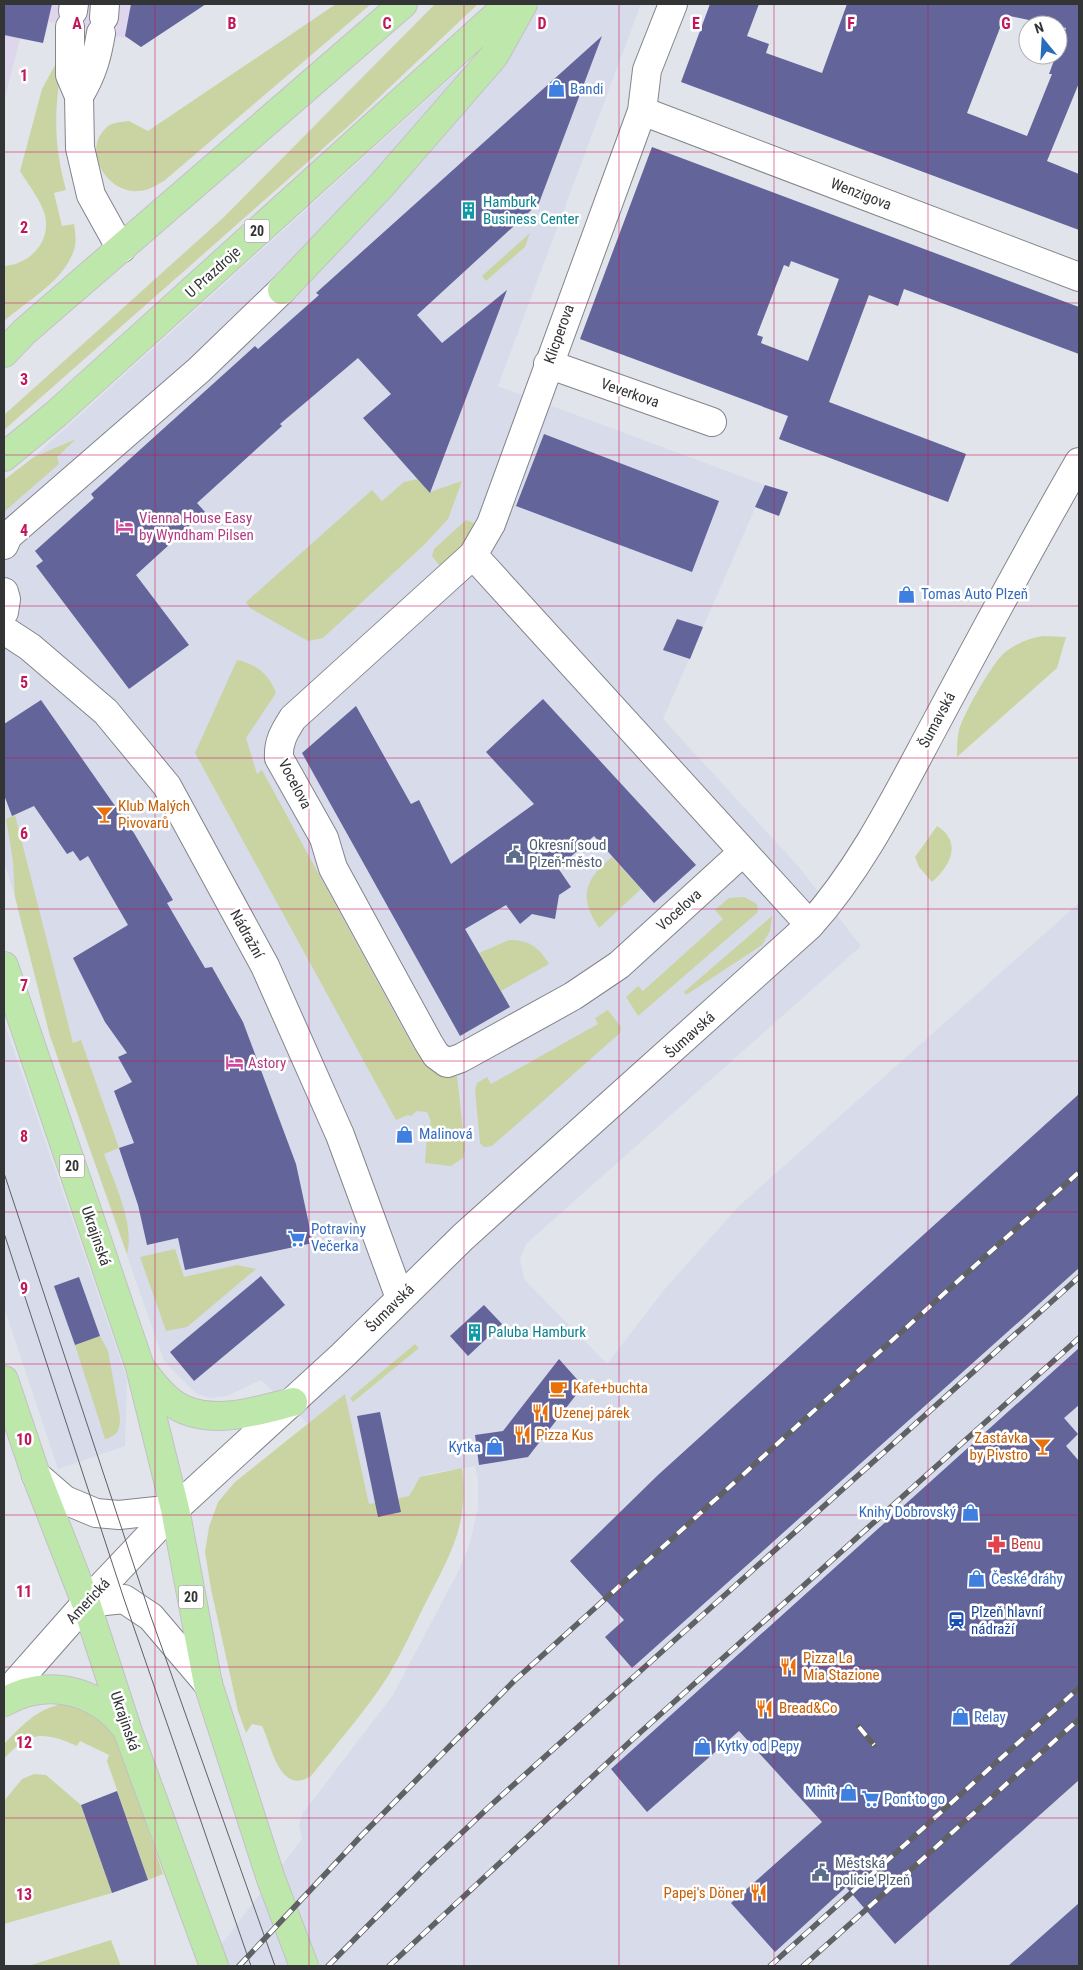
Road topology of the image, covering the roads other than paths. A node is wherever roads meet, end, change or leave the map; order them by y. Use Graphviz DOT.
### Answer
graph roads {
  1 [pos="403,4"];
  2 [pos="509,4"];
  3 [pos="523,4"];
  4 [pos="672,4"];
  5 [pos="72,14"];
  6 [pos="103,18"];
  7 [pos="79,96"];
  8 [pos="642,111"];
  9 [pos="121,249"];
  10 [pos="1079,276"];
  11 [pos="282,290"];
  12 [pos="14,339"];
  13 [pos="4,353"];
  14 [pos="548,364"];
  15 [pos="712,422"];
  16 [pos="4,457"];
  17 [pos="1079,462"];
  18 [pos="4,545"];
  19 [pos="473,555"];
  20 [pos="4,592"];
  21 [pos="4,612"];
  22 [pos="4,630"];
  23 [pos="743,852"];
  24 [pos="810,925"];
  25 [pos="4,966"];
  26 [pos="400,1298"];
  27 [pos="140,1367"];
  28 [pos="4,1380"];
  29 [pos="293,1402"];
  30 [pos="36,1475"];
  31 [pos="175,1509"];
  32 [pos="86,1603"];
  33 [pos="208,1684"];
  34 [pos="4,1696"];
  35 [pos="4,1702"];
  36 [pos="128,1732"];
  37 [pos="214,1966"];
  38 [pos="304,1966"];
  1 -- 9 [label="main road"];
  2 -- 16 [label="main road, U Prazdroje / 20"];
  3 -- 11 [label="main road"];
  4 -- 8 [label="street, Klicperova"];
  5 -- 7 [label="street"];
  6 -- 7 [label="street"];
  7 -- 9 [label="street"];
  8 -- 10 [label="street, Wenzigova"];
  8 -- 14 [label="street, Klicperova"];
  9 -- 12 [label="main road"];
  11 -- 18 [label="street"];
  12 -- 13 [label="main road"];
  14 -- 15 [label="street, Veverkova"];
  14 -- 19 [label="street, Klicperova"];
  17 -- 24 [label="street, Šumavská"];
  19 -- 23 [label="street"];
  19 -- 23 [label="street, Vocelova"];
  20 -- 21 [label="street"];
  22 -- 26 [label="street, Nádražní"];
  23 -- 24 [label="street"];
  24 -- 26 [label="street, Šumavská"];
  25 -- 27 [label="main road, Ukrajinská / 20"];
  26 -- 29 [label="street, Šumavská"];
  27 -- 29 [label="main road"];
  27 -- 31 [label="main road, Ukrajinská / 20"];
  28 -- 30 [label="main road, Ukrajinská"];
  29 -- 31 [label="street, Šumavská"];
  30 -- 31 [label="street"];
  30 -- 32 [label="main road, Ukrajinská"];
  31 -- 32 [label="street, Americká"];
  31 -- 33 [label="main road, Ukrajinská / 20"];
  32 -- 33 [label="street"];
  32 -- 34 [label="street, Americká"];
  32 -- 36 [label="main road, Ukrajinská"];
  33 -- 38 [label="main road, Ukrajinská / 20"];
  35 -- 36 [label="main road"];
  36 -- 37 [label="main road, Ukrajinská"];
}
